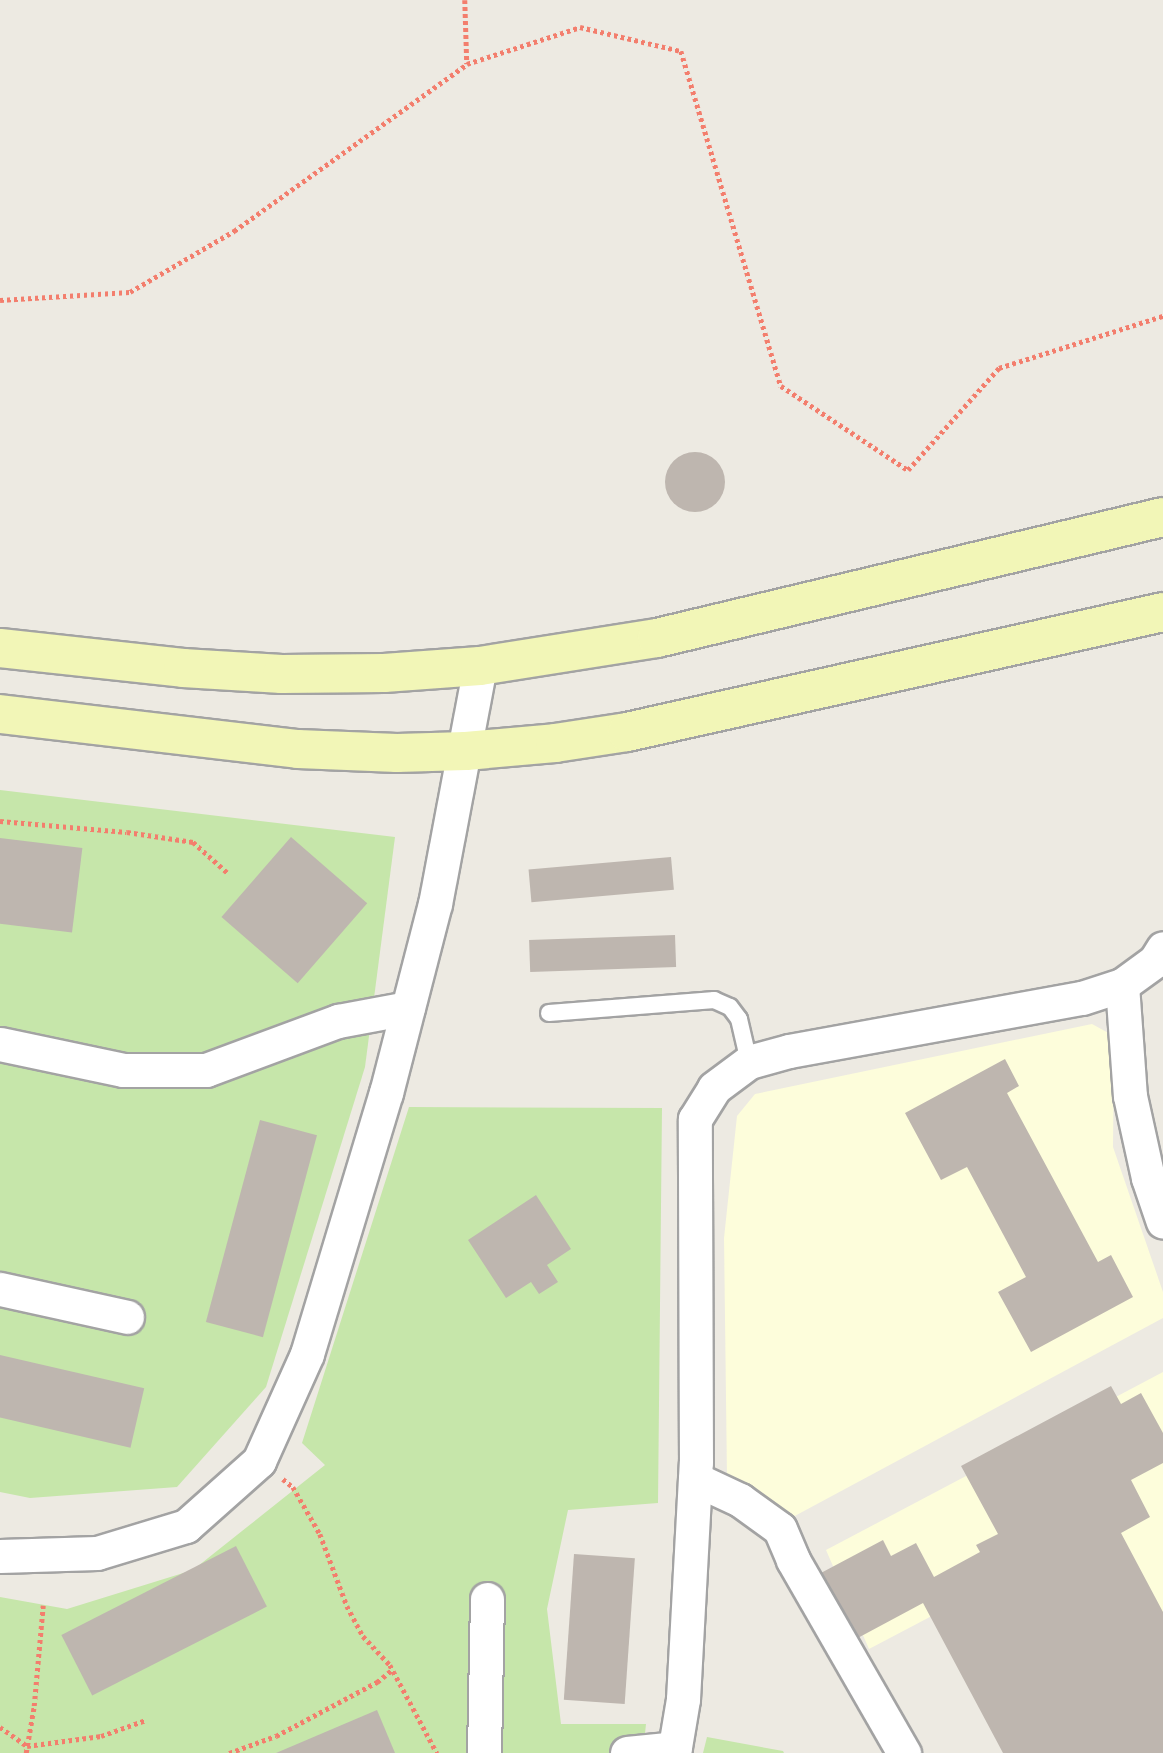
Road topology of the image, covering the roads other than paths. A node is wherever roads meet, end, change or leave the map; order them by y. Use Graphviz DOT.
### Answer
graph roads {
  1 [pos="1163,517"];
  2 [pos="1163,612"];
  3 [pos="0,648"];
  4 [pos="480,666"];
  5 [pos="0,714"];
  6 [pos="466,751"];
  7 [pos="1163,948"];
  8 [pos="1122,985"];
  9 [pos="408,1008"];
  10 [pos="549,1013"];
  11 [pos="0,1044"];
  12 [pos="749,1062"];
  13 [pos="1163,1222"];
  14 [pos="0,1289"];
  15 [pos="127,1317"];
  16 [pos="695,1479"];
  17 [pos="0,1556"];
  18 [pos="487,1599"];
  19 [pos="674,1750"];
  20 [pos="484,1753"];
  21 [pos="627,1753"];
  22 [pos="904,1753"];
  1 -- 4 [label="street"];
  2 -- 6 [label="street"];
  3 -- 4 [label="street"];
  4 -- 6 [label="street"];
  5 -- 6 [label="street"];
  6 -- 9 [label="street"];
  7 -- 8 [label="street"];
  8 -- 12 [label="street"];
  8 -- 13 [label="street"];
  9 -- 11 [label="street"];
  9 -- 17 [label="street"];
  10 -- 12 [label="lane"];
  12 -- 16 [label="street"];
  14 -- 15 [label="street"];
  16 -- 19 [label="street"];
  16 -- 22 [label="street"];
  18 -- 20 [label="street"];
  19 -- 21 [label="street"];
}
